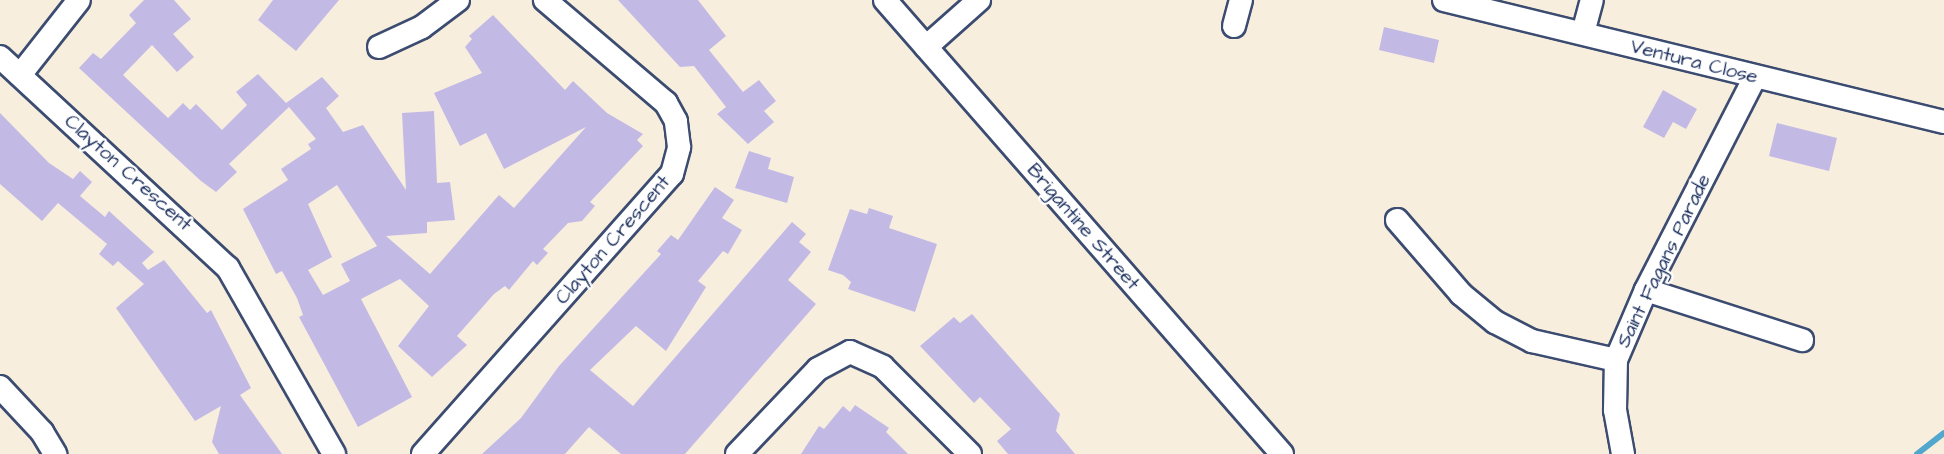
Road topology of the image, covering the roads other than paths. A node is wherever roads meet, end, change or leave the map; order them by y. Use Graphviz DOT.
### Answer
graph roads {
  1 [pos="79,0"];
  2 [pos="458,0"];
  3 [pos="545,0"];
  4 [pos="885,0"];
  5 [pos="979,0"];
  6 [pos="1241,0"];
  7 [pos="1444,0"];
  8 [pos="1592,0"];
  9 [pos="1233,26"];
  10 [pos="1583,33"];
  11 [pos="379,47"];
  12 [pos="926,47"];
  13 [pos="0,57"];
  14 [pos="20,75"];
  15 [pos="1755,77"];
  16 [pos="1944,122"];
  17 [pos="1397,220"];
  18 [pos="1646,290"];
  19 [pos="1802,340"];
  20 [pos="1616,360"];
  21 [pos="0,387"];
  22 [pos="55,454"];
  23 [pos="334,454"];
  24 [pos="423,454"];
  25 [pos="736,454"];
  26 [pos="970,454"];
  27 [pos="1281,454"];
  28 [pos="1623,454"];
  1 -- 14 [label="street"];
  2 -- 11 [label="street"];
  3 -- 24 [label="street, Clayton Crescent"];
  4 -- 12 [label="street, Brigantine Street"];
  5 -- 12 [label="street"];
  6 -- 9 [label="street"];
  7 -- 10 [label="street, Ventura Close"];
  8 -- 10 [label="street"];
  10 -- 15 [label="street, Ventura Close"];
  12 -- 27 [label="street, Brigantine Street"];
  13 -- 14 [label="street, Clayton Crescent"];
  14 -- 23 [label="street, Clayton Crescent"];
  15 -- 16 [label="street, Ventura Close"];
  15 -- 18 [label="street, Saint Fagans Parade"];
  17 -- 20 [label="street"];
  18 -- 19 [label="street"];
  18 -- 20 [label="street, Saint Fagans Parade"];
  20 -- 28 [label="street, Saint Fagans Parade"];
  21 -- 22 [label="street"];
  25 -- 26 [label="street"];
}
